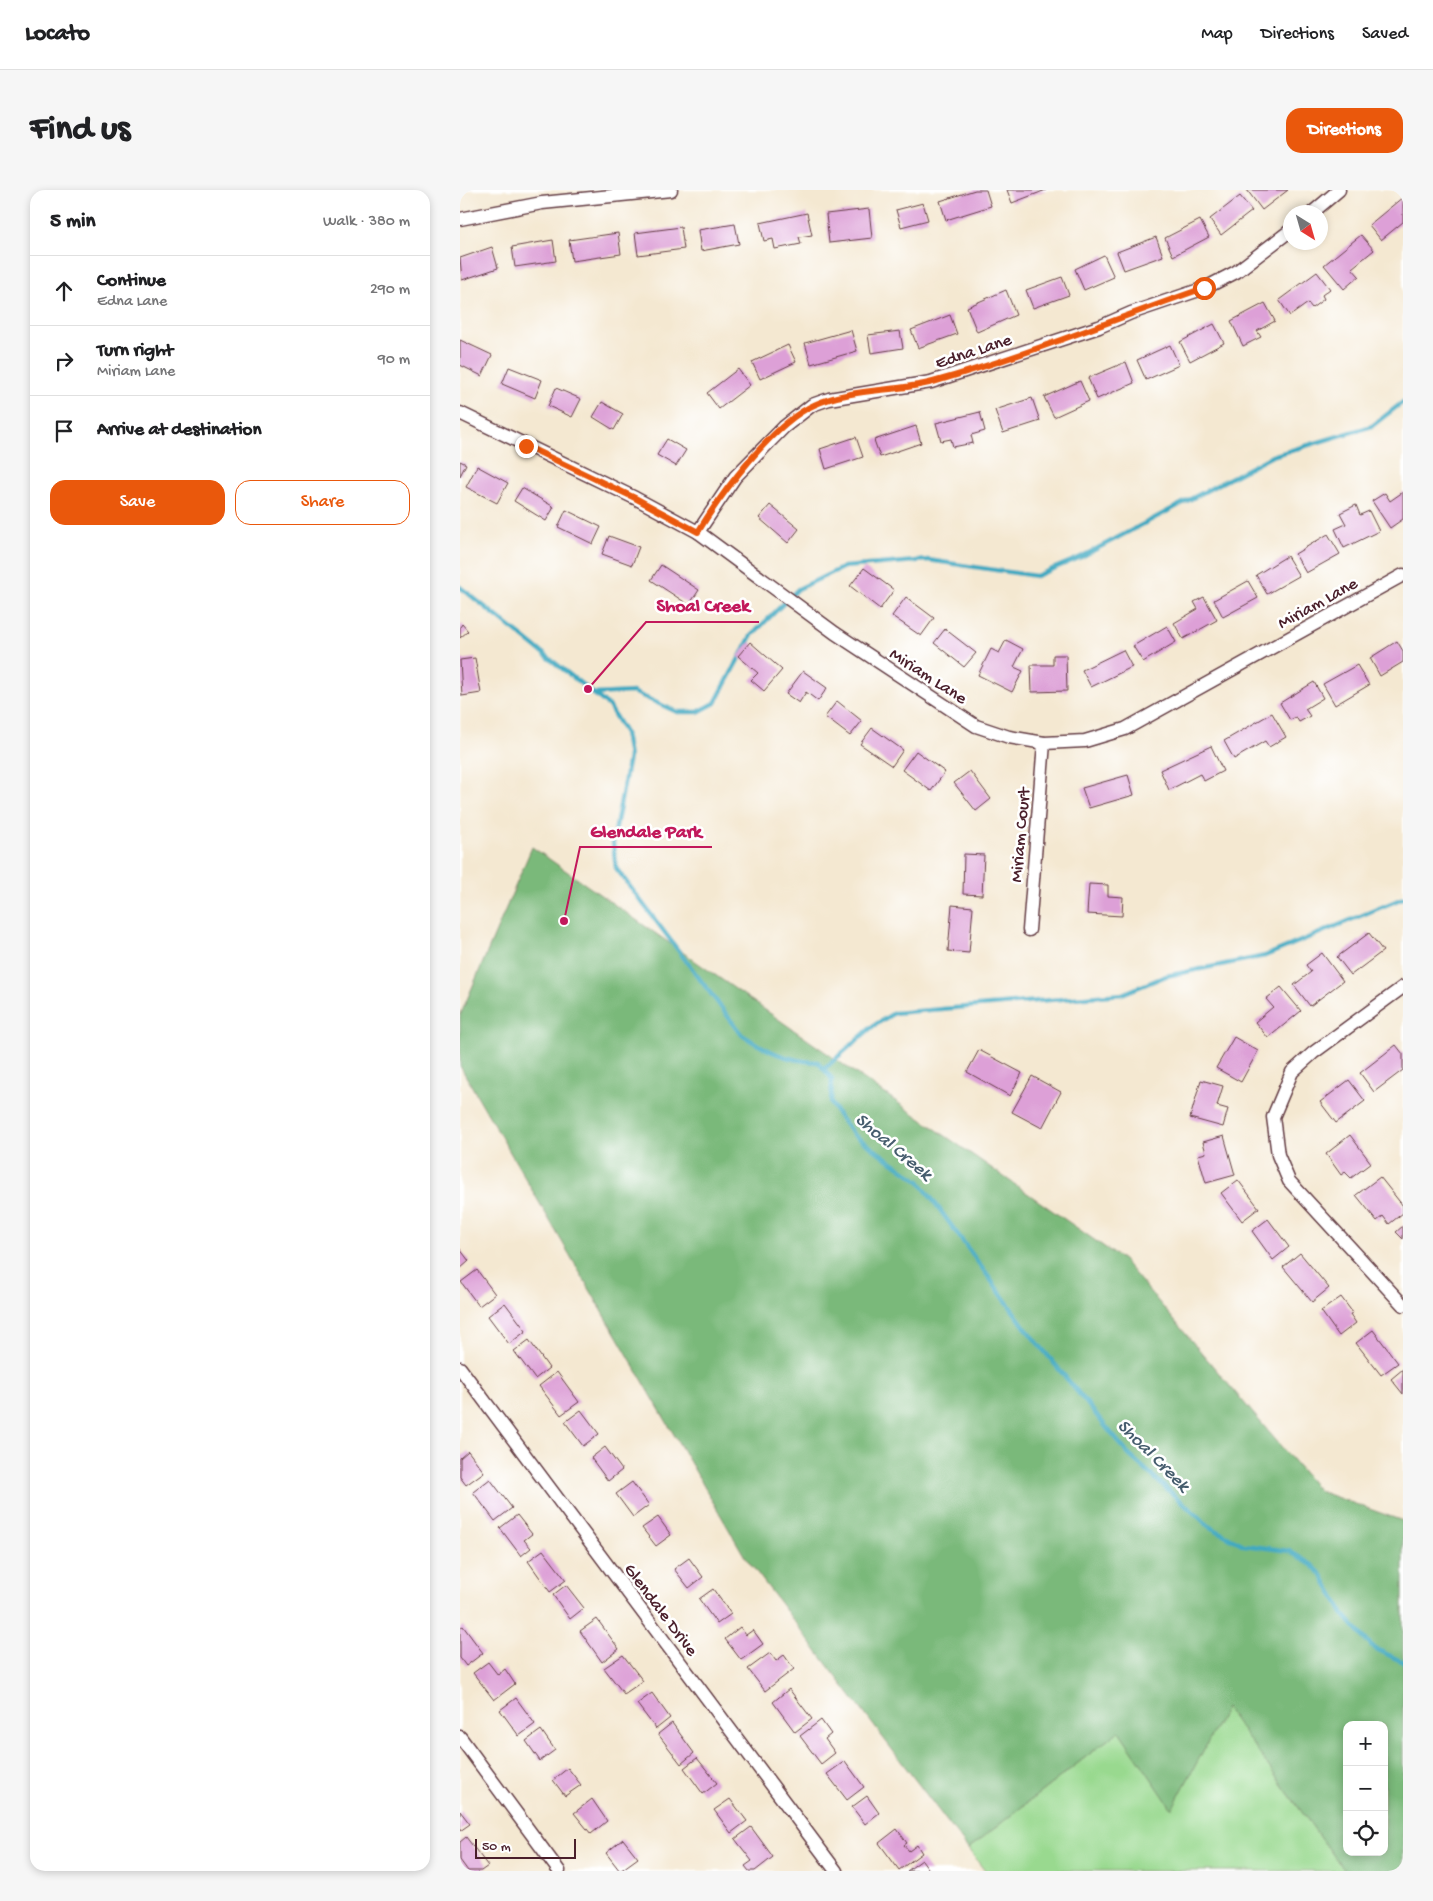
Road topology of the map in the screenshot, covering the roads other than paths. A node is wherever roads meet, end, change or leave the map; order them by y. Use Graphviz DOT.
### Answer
graph roads {
  1 [pos="671,190"];
  2 [pos="1340,190"];
  3 [pos="1322,205"];
  4 [pos="460,219"];
  5 [pos="1283,235"];
  6 [pos="460,414"];
  7 [pos="698,532"];
  8 [pos="1403,575"];
  9 [pos="1044,743"];
  10 [pos="1029,930"];
  11 [pos="1403,987"];
  12 [pos="1403,1306"];
  13 [pos="460,1368"];
  14 [pos="460,1737"];
  15 [pos="559,1871"];
  16 [pos="836,1871"];
  1 -- 4 [label="street"];
  2 -- 3 [label="street"];
  5 -- 7 [label="street, Edna Lane"];
  6 -- 7 [label="street, Miriam Lane"];
  7 -- 9 [label="street, Miriam Lane"];
  8 -- 9 [label="street, Miriam Lane"];
  9 -- 10 [label="street, Miriam Court"];
  11 -- 12 [label="street"];
  13 -- 16 [label="street, Glendale Drive"];
  14 -- 15 [label="street"];
}
